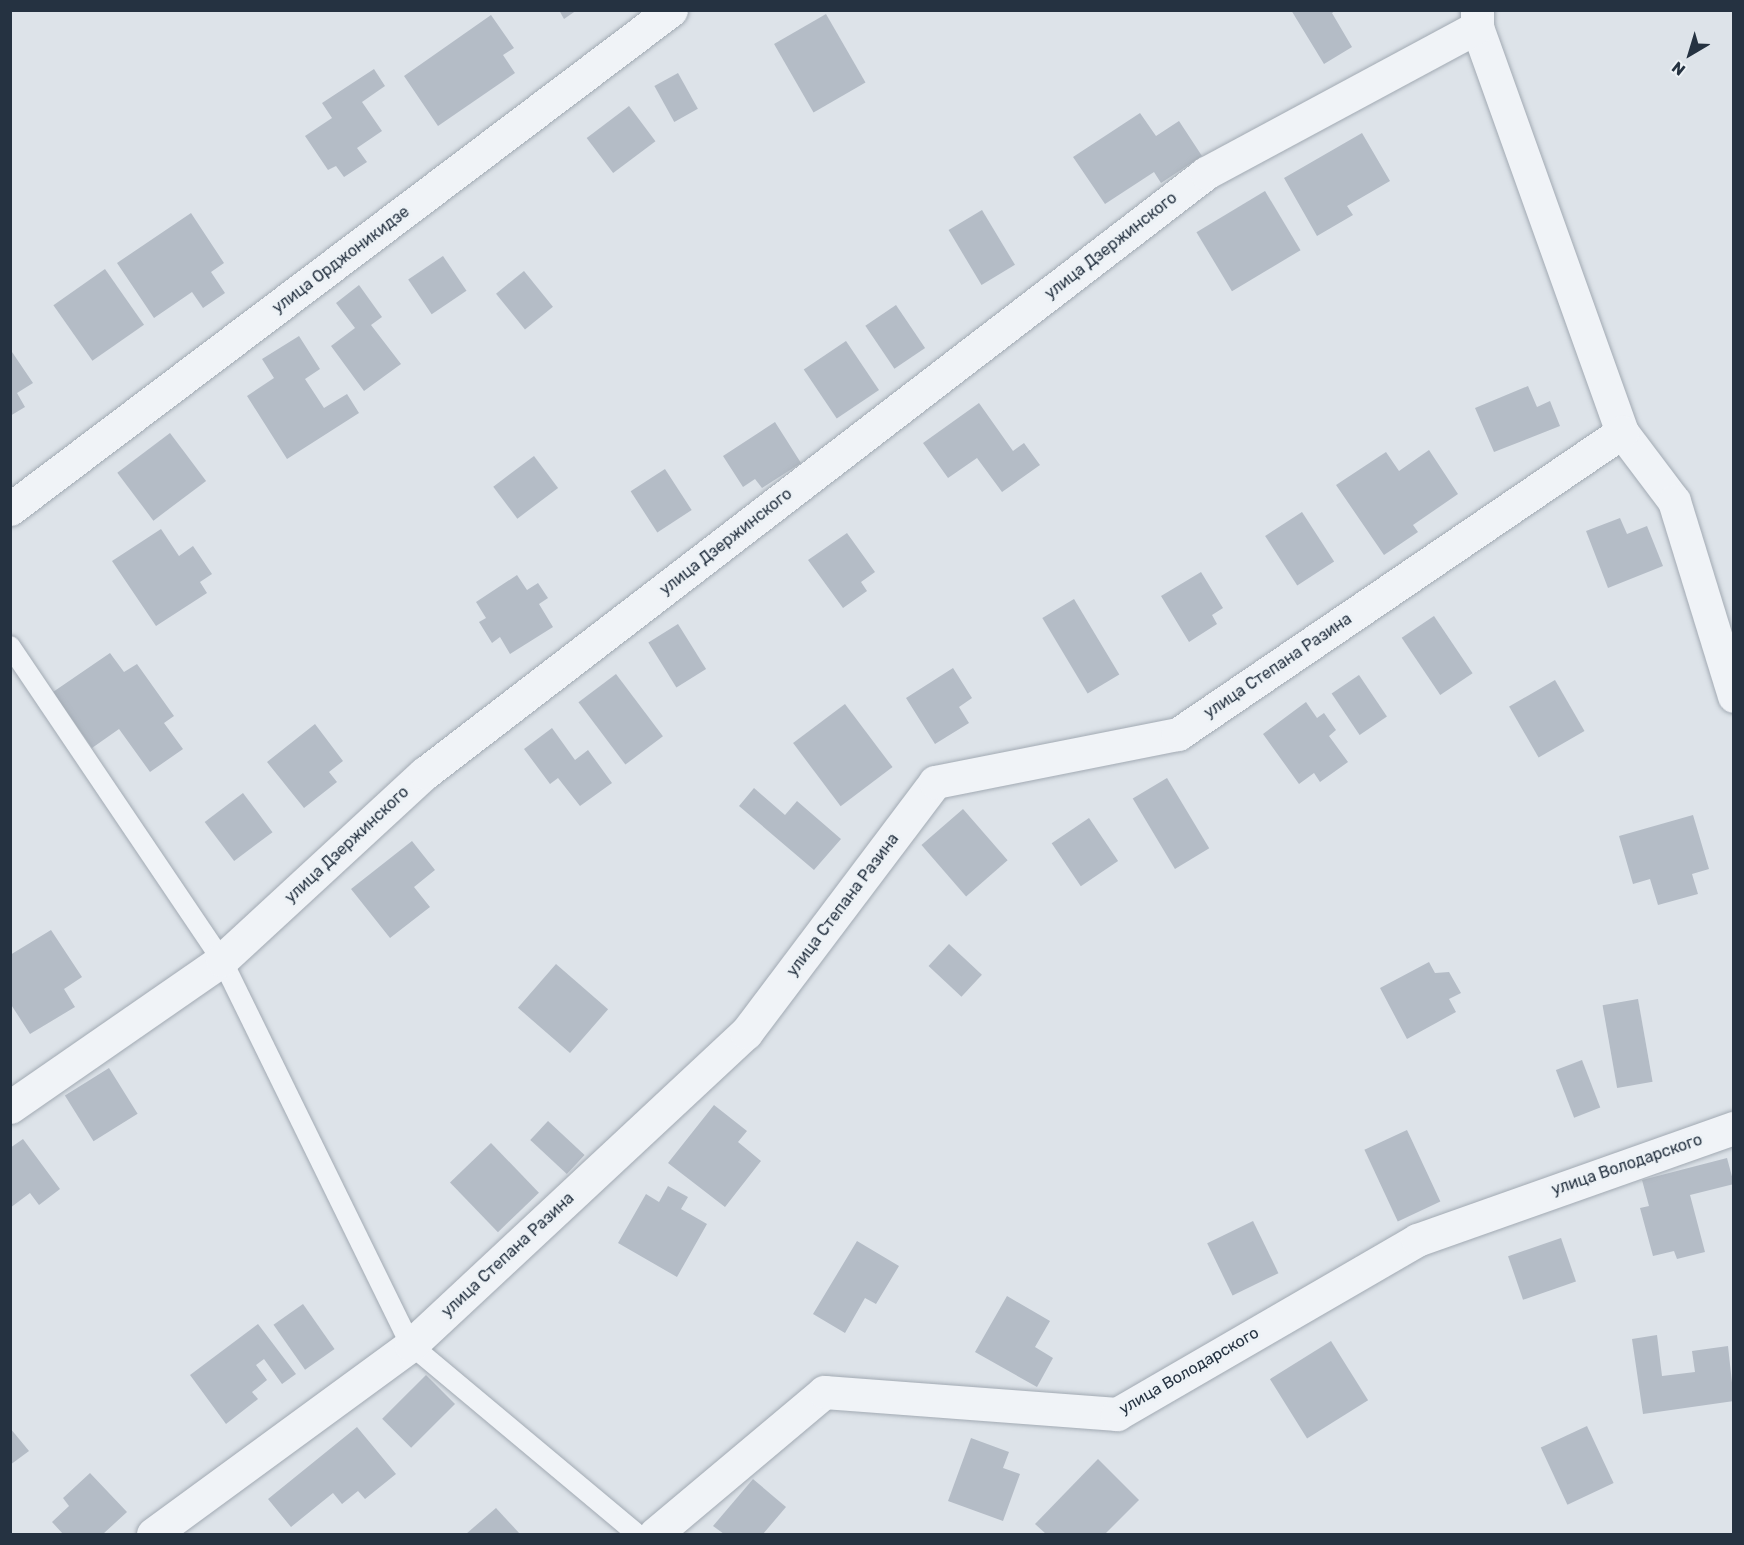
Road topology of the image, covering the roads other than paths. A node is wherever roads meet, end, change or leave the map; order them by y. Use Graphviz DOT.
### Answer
graph roads {
  1 [pos="671,10"];
  2 [pos="1477,19"];
  3 [pos="1622,432"];
  4 [pos="10,509"];
  5 [pos="10,646"];
  6 [pos="1734,696"];
  7 [pos="222,960"];
  8 [pos="10,1107"];
  9 [pos="1734,1128"];
  10 [pos="411,1345"];
  11 [pos="153,1534"];
  12 [pos="637,1534"];
  13 [pos="655,1534"];
  1 -- 4 [label="street, улица Орджоникидзе"];
  2 -- 3 [label="street"];
  2 -- 7 [label="street, улица Дзержинского"];
  3 -- 6 [label="street"];
  3 -- 10 [label="street, улица Степана Разина"];
  5 -- 7 [label="lane"];
  7 -- 8 [label="street, улица Дзержинского"];
  7 -- 10 [label="lane"];
  9 -- 13 [label="street, улица Володарского"];
  10 -- 11 [label="street, улица Степана Разина"];
  10 -- 12 [label="lane"];
}
